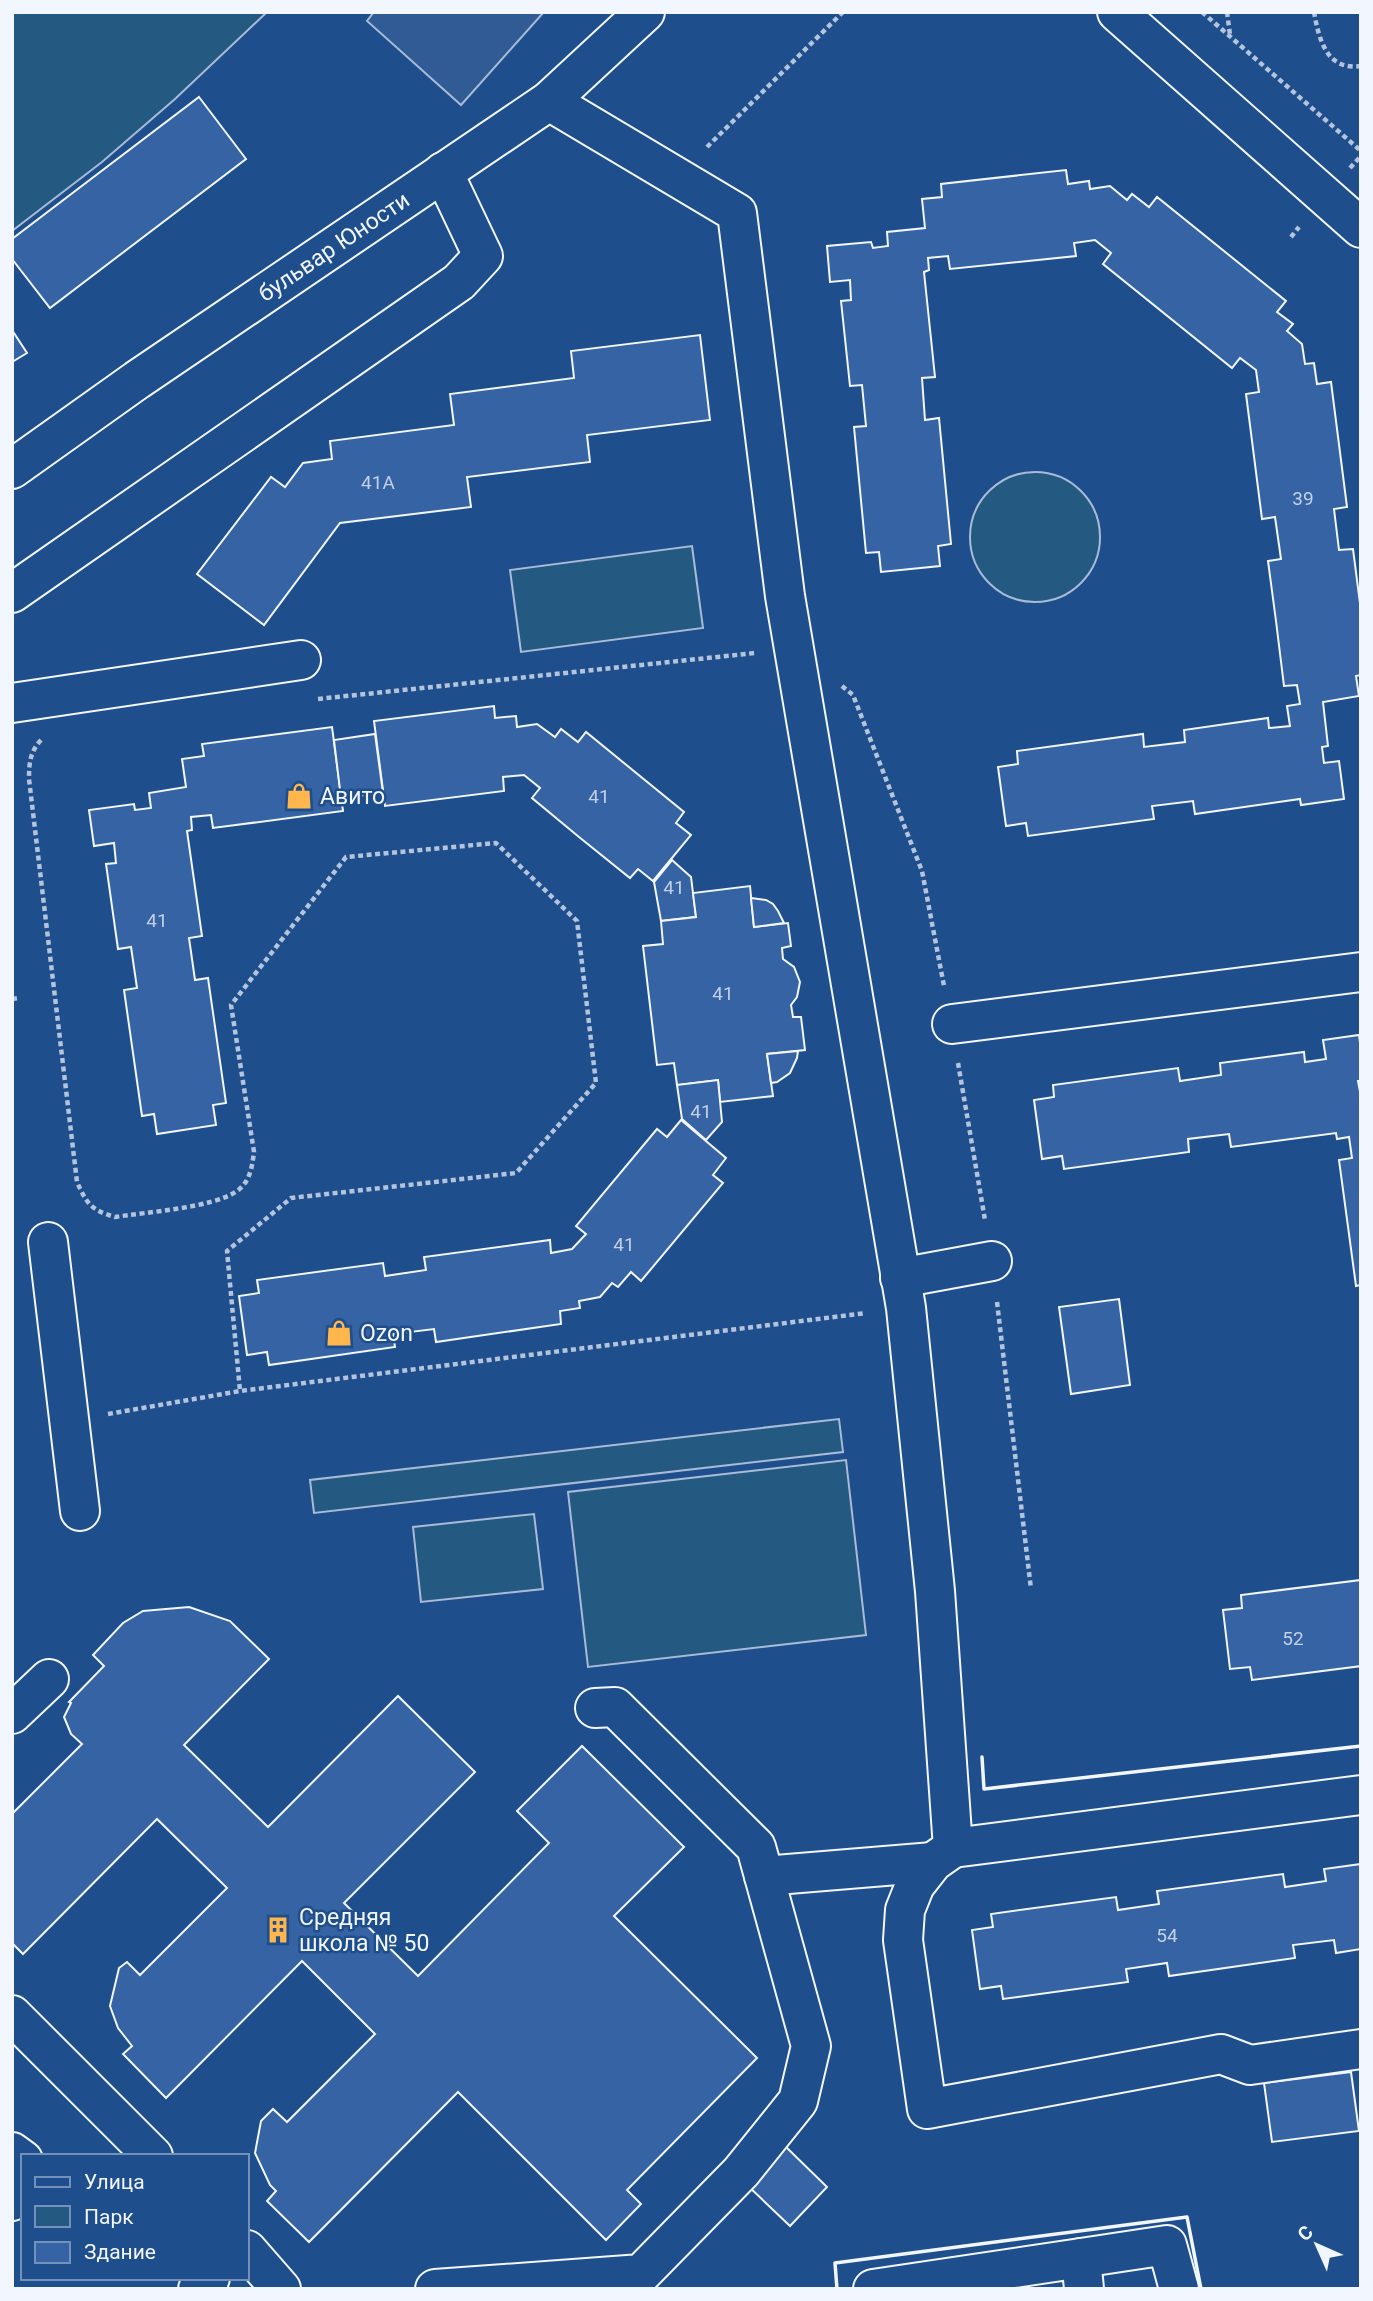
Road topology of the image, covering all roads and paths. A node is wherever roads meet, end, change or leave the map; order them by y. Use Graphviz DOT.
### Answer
graph roads {
  1 [pos="645,12"];
  2 [pos="843,12"];
  3 [pos="1117,12"];
  4 [pos="1202,12"];
  5 [pos="1227,12"];
  6 [pos="1314,12"];
  7 [pos="1231,36"];
  8 [pos="1361,66"];
  9 [pos="549,101"];
  10 [pos="1361,151"];
  11 [pos="443,172"];
  12 [pos="676,177"];
  13 [pos="1361,228"];
  14 [pos="12,469"];
  15 [pos="12,593"];
  16 [pos="794,649"];
  17 [pos="301,660"];
  18 [pos="310,700"];
  19 [pos="12,703"];
  20 [pos="48,734"];
  21 [pos="1361,972"];
  22 [pos="19,998"];
  23 [pos="12,999"];
  24 [pos="951,1024"];
  25 [pos="48,1242"];
  26 [pos="992,1261"];
  27 [pos="903,1293"];
  28 [pos="240,1391"];
  29 [pos="70,1421"];
  30 [pos="80,1511"];
  31 [pos="1031,1589"];
  32 [pos="49,1679"];
  33 [pos="595,1708"];
  34 [pos="12,1714"];
  35 [pos="1361,1795"];
  36 [pos="943,1855"];
  37 [pos="764,1876"];
  38 [pos="12,2015"];
  39 [pos="1361,2049"];
  40 [pos="151,2154"];
  41 [pos="248,2251"];
  42 [pos="1082,2273"];
  43 [pos="281,2289"];
  44 [pos="435,2289"];
  45 [pos="873,2289"];
  46 [pos="1179,2289"];
  1 -- 9 [label="street, бульвар Юности"];
  2 -- 12 [label="path"];
  3 -- 13 [label="street"];
  4 -- 7 [label="path"];
  5 -- 7 [label="path"];
  6 -- 8 [label="path"];
  7 -- 10 [label="path"];
  9 -- 11 [label="street, бульвар Юности"];
  9 -- 12 [label="street"];
  11 -- 14 [label="street, бульвар Юности"];
  11 -- 15 [label="street"];
  12 -- 16 [label="street"];
  16 -- 18 [label="path"];
  16 -- 24 [label="path"];
  16 -- 27 [label="street"];
  17 -- 19 [label="street"];
  20 -- 28 [label="path"];
  21 -- 24 [label="street"];
  22 -- 23 [label="path"];
  24 -- 26 [label="path"];
  25 -- 29 [label="street"];
  26 -- 27 [label="street"];
  26 -- 31 [label="path"];
  27 -- 28 [label="path"];
  27 -- 36 [label="street"];
  28 -- 29 [label="path"];
  29 -- 30 [label="street"];
  32 -- 34 [label="street"];
  33 -- 37 [label="street"];
  35 -- 36 [label="street"];
  36 -- 37 [label="street"];
  36 -- 39 [label="street"];
  37 -- 44 [label="street"];
  38 -- 40 [label="street"];
  41 -- 43 [label="street"];
  42 -- 45 [label="street"];
  42 -- 46 [label="street"];
}
